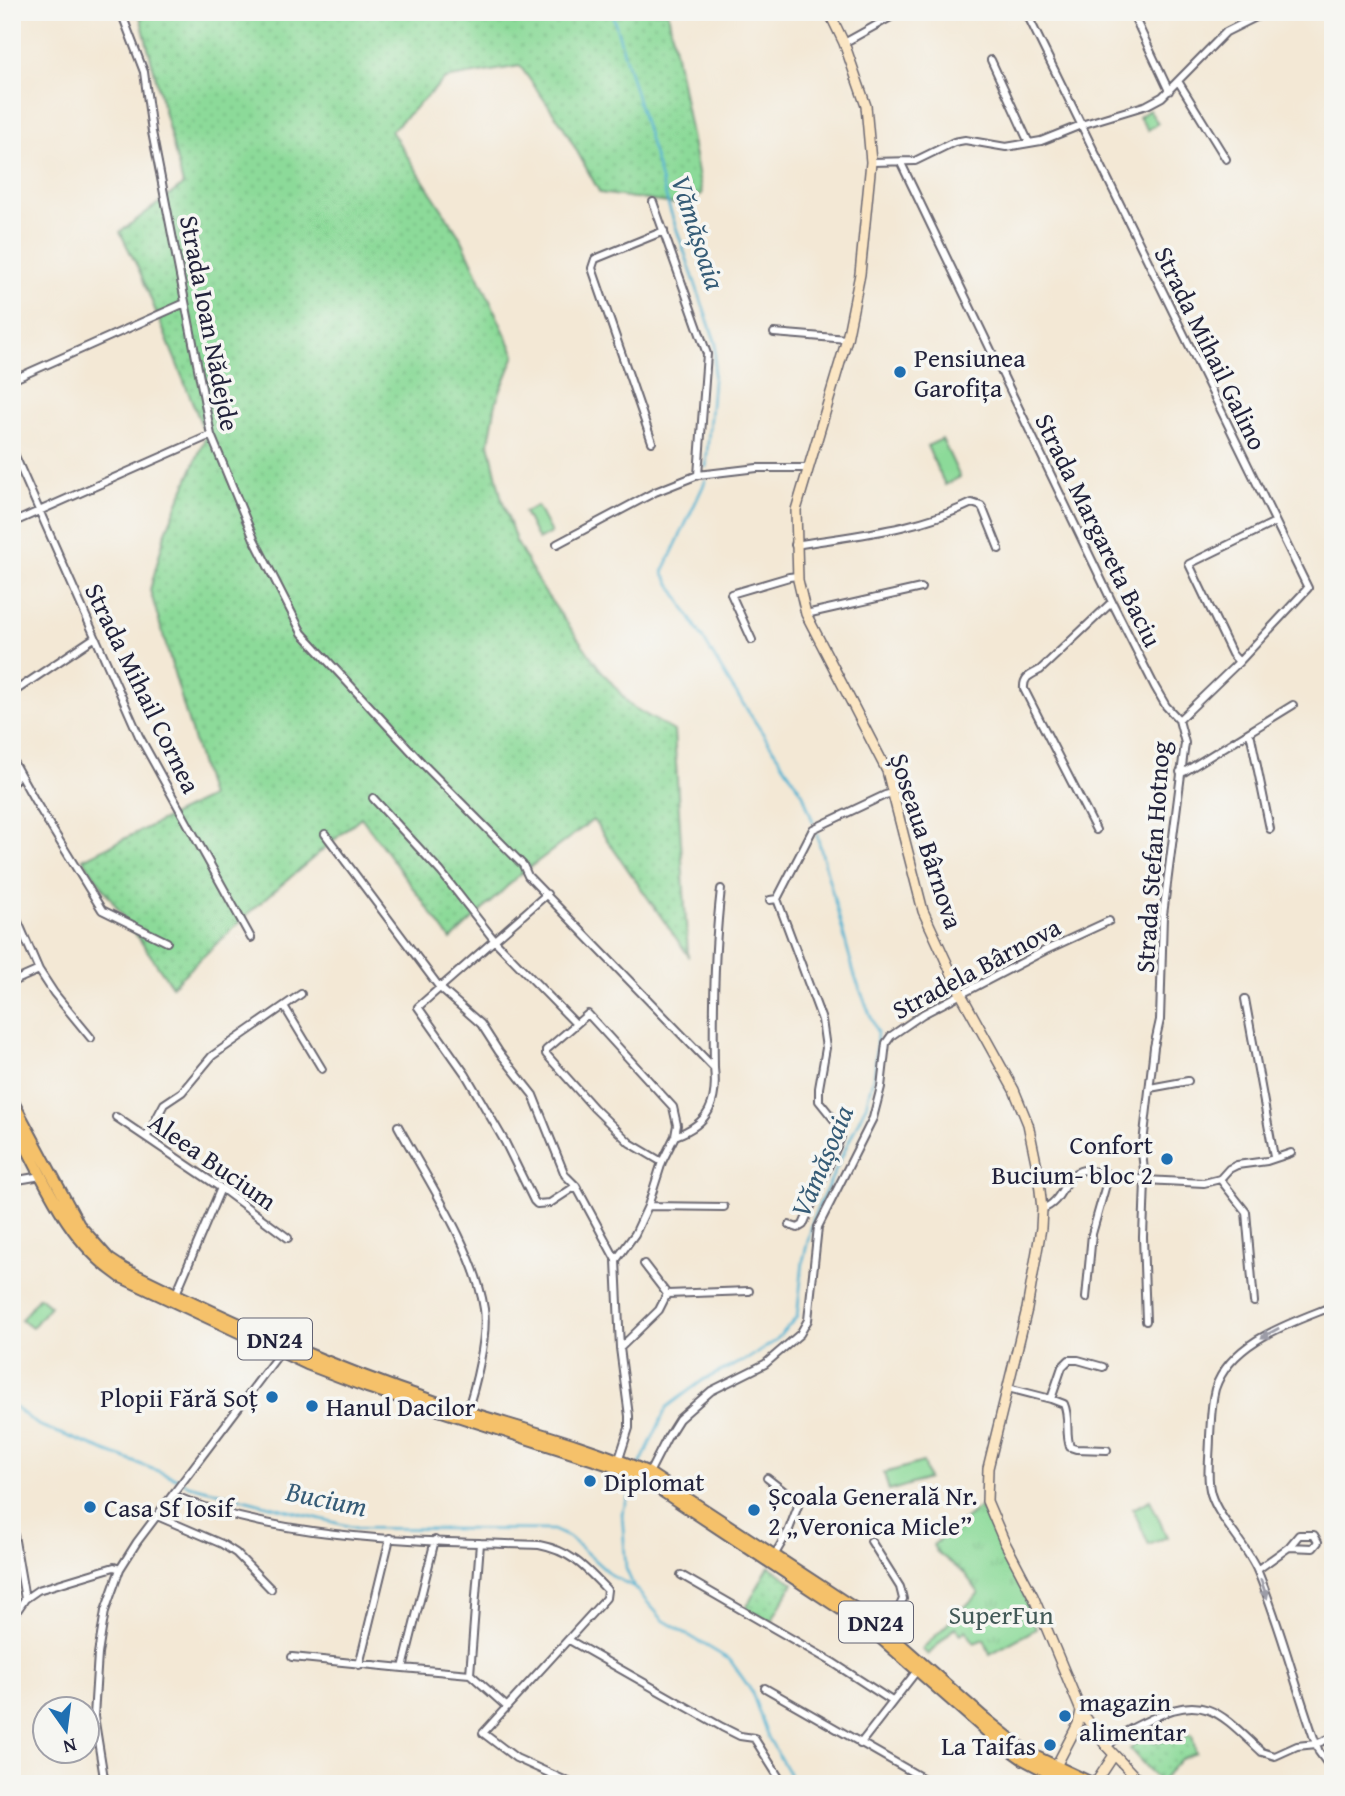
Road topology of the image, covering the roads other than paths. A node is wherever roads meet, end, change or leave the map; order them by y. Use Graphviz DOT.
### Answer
graph roads {
  1 [pos="121,12"];
  2 [pos="829,12"];
  3 [pos="900,12"];
  4 [pos="1026,12"];
  5 [pos="1132,12"];
  6 [pos="1266,12"];
  7 [pos="844,43"];
  8 [pos="991,60"];
  9 [pos="1178,81"];
  10 [pos="1169,91"];
  11 [pos="1081,125"];
  12 [pos="1029,144"];
  13 [pos="1226,159"];
  14 [pos="871,162"];
  15 [pos="901,163"];
  16 [pos="653,202"];
  17 [pos="664,230"];
  18 [pos="185,303"];
  19 [pos="774,333"];
  20 [pos="847,339"];
  21 [pos="12,380"];
  22 [pos="211,435"];
  23 [pos="652,442"];
  24 [pos="12,449"];
  25 [pos="807,468"];
  26 [pos="698,475"];
  27 [pos="39,511"];
  28 [pos="1275,522"];
  29 [pos="12,523"];
  30 [pos="557,544"];
  31 [pos="795,545"];
  32 [pos="999,549"];
  33 [pos="798,576"];
  34 [pos="921,588"];
  35 [pos="1308,588"];
  36 [pos="1112,602"];
  37 [pos="806,614"];
  38 [pos="94,638"];
  39 [pos="752,640"];
  40 [pos="1239,662"];
  41 [pos="12,693"];
  42 [pos="1293,705"];
  43 [pos="1179,720"];
  44 [pos="1248,733"];
  45 [pos="12,760"];
  46 [pos="1180,772"];
  47 [pos="19,773"];
  48 [pos="12,784"];
  49 [pos="893,793"];
  50 [pos="373,799"];
  51 [pos="1270,829"];
  52 [pos="1097,830"];
  53 [pos="325,834"];
  54 [pos="721,889"];
  55 [pos="547,894"];
  56 [pos="12,908"];
  57 [pos="1109,921"];
  58 [pos="251,938"];
  59 [pos="495,941"];
  60 [pos="167,942"];
  61 [pos="39,970"];
  62 [pos="12,982"];
  63 [pos="440,988"];
  64 [pos="301,995"];
  65 [pos="962,996"];
  66 [pos="1245,999"];
  67 [pos="284,1006"];
  68 [pos="576,1024"];
  69 [pos="91,1038"];
  70 [pos="714,1068"];
  71 [pos="322,1069"];
  72 [pos="1188,1081"];
  73 [pos="1150,1088"];
  74 [pos="12,1100"];
  75 [pos="116,1117"];
  76 [pos="12,1119"];
  77 [pos="398,1126"];
  78 [pos="147,1136"];
  79 [pos="675,1136"];
  80 [pos="1291,1153"];
  81 [pos="1274,1157"];
  82 [pos="662,1162"];
  83 [pos="46,1174"];
  84 [pos="1110,1174"];
  85 [pos="1220,1179"];
  86 [pos="1145,1180"];
  87 [pos="12,1181"];
  88 [pos="576,1186"];
  89 [pos="221,1188"];
  90 [pos="648,1206"];
  91 [pos="724,1207"];
  92 [pos="1042,1209"];
  93 [pos="789,1226"];
  94 [pos="288,1238"];
  95 [pos="616,1261"];
  96 [pos="644,1264"];
  97 [pos="749,1291"];
  98 [pos="667,1294"];
  99 [pos="174,1298"];
  100 [pos="1086,1298"];
  101 [pos="1254,1302"];
  102 [pos="1333,1306"];
  103 [pos="1146,1321"];
  104 [pos="283,1348"];
  105 [pos="620,1348"];
  106 [pos="1103,1367"];
  107 [pos="1008,1388"];
  108 [pos="1051,1399"];
  109 [pos="465,1416"];
  110 [pos="1107,1450"];
  111 [pos="621,1464"];
  112 [pos="646,1476"];
  113 [pos="767,1478"];
  114 [pos="173,1495"];
  115 [pos="157,1516"];
  116 [pos="12,1523"];
  117 [pos="390,1538"];
  118 [pos="435,1540"];
  119 [pos="872,1541"];
  120 [pos="480,1543"];
  121 [pos="1289,1548"];
  122 [pos="775,1554"];
  123 [pos="120,1569"];
  124 [pos="1257,1570"];
  125 [pos="681,1575"];
  126 [pos="271,1589"];
  127 [pos="25,1599"];
  128 [pos="12,1618"];
  129 [pos="874,1621"];
  130 [pos="569,1640"];
  131 [pos="292,1657"];
  132 [pos="359,1665"];
  133 [pos="920,1667"];
  134 [pos="403,1668"];
  135 [pos="470,1674"];
  136 [pos="765,1688"];
  137 [pos="892,1701"];
  138 [pos="506,1706"];
  139 [pos="1081,1711"];
  140 [pos="1333,1737"];
  141 [pos="860,1744"];
  142 [pos="1316,1744"];
  143 [pos="1107,1747"];
  144 [pos="1114,1755"];
  145 [pos="1054,1771"];
  146 [pos="1333,1771"];
  147 [pos="105,1784"];
  148 [pos="573,1784"];
  149 [pos="783,1784"];
  150 [pos="933,1784"];
  151 [pos="1070,1784"];
  152 [pos="1095,1784"];
  153 [pos="1142,1784"];
  1 -- 18 [label="street, Strada Ioan Nădejde"];
  2 -- 7 [label="main road, Șoseaua Bârnova"];
  3 -- 7 [label="street"];
  4 -- 11 [label="street, Strada Mihail Galino"];
  5 -- 10 [label="street"];
  6 -- 9 [label="street"];
  7 -- 14 [label="main road, Șoseaua Bârnova"];
  8 -- 12 [label="street"];
  9 -- 10 [label="street"];
  9 -- 13 [label="street"];
  10 -- 11 [label="street"];
  11 -- 12 [label="street"];
  11 -- 28 [label="street, Strada Mihail Galino"];
  12 -- 15 [label="street"];
  14 -- 15 [label="street"];
  14 -- 20 [label="main road, Șoseaua Bârnova"];
  15 -- 36 [label="street, Strada Margareta Baciu"];
  16 -- 17 [label="street"];
  17 -- 23 [label="street"];
  17 -- 26 [label="street"];
  18 -- 21 [label="street"];
  18 -- 22 [label="street, Strada Ioan Nădejde"];
  19 -- 20 [label="street"];
  20 -- 25 [label="main road, Șoseaua Bârnova"];
  22 -- 27 [label="street"];
  22 -- 55 [label="street, Strada Ioan Nădejde"];
  24 -- 27 [label="street, Strada Mihail Cornea"];
  25 -- 26 [label="street"];
  25 -- 31 [label="main road, Șoseaua Bârnova"];
  26 -- 30 [label="street"];
  27 -- 29 [label="street"];
  27 -- 38 [label="street, Strada Mihail Cornea"];
  28 -- 35 [label="street, Strada Mihail Galino"];
  28 -- 40 [label="street"];
  31 -- 32 [label="street"];
  31 -- 33 [label="main road, Șoseaua Bârnova"];
  33 -- 37 [label="main road, Șoseaua Bârnova"];
  33 -- 39 [label="street"];
  34 -- 37 [label="street"];
  35 -- 40 [label="street, Strada Stefan Hotnog"];
  36 -- 43 [label="street, Strada Margareta Baciu"];
  36 -- 52 [label="street"];
  37 -- 49 [label="main road, Șoseaua Bârnova"];
  38 -- 41 [label="street"];
  38 -- 58 [label="street, Strada Mihail Cornea"];
  40 -- 43 [label="street, Strada Stefan Hotnog"];
  42 -- 44 [label="street"];
  43 -- 46 [label="street, Strada Stefan Hotnog"];
  44 -- 46 [label="street"];
  44 -- 51 [label="street"];
  45 -- 47 [label="street"];
  46 -- 73 [label="street, Strada Stefan Hotnog"];
  47 -- 48 [label="street"];
  47 -- 60 [label="street"];
  49 -- 65 [label="main road, Șoseaua Bârnova"];
  49 -- 93 [label="street"];
  50 -- 59 [label="street"];
  53 -- 63 [label="street"];
  54 -- 70 [label="street"];
  55 -- 59 [label="street"];
  55 -- 70 [label="street, Strada Ioan Nădejde"];
  56 -- 61 [label="street"];
  57 -- 65 [label="street, Stradela Bârnova"];
  59 -- 63 [label="street"];
  59 -- 68 [label="street"];
  61 -- 62 [label="street"];
  61 -- 69 [label="street"];
  63 -- 88 [label="street"];
  63 -- 88 [label="street"];
  64 -- 67 [label="street"];
  65 -- 92 [label="main road, Șoseaua Bârnova"];
  65 -- 112 [label="street, Stradela Bârnova"];
  66 -- 81 [label="street"];
  67 -- 71 [label="street"];
  67 -- 78 [label="street"];
  68 -- 79 [label="street"];
  68 -- 82 [label="street"];
  70 -- 79 [label="street"];
  72 -- 73 [label="street"];
  73 -- 86 [label="street, Strada Stefan Hotnog"];
  74 -- 83 [label="main road, DN24"];
  75 -- 78 [label="street, Aleea Bucium"];
  76 -- 83 [label="main road, DN24"];
  77 -- 109 [label="street"];
  78 -- 89 [label="street, Aleea Bucium"];
  79 -- 82 [label="street"];
  80 -- 81 [label="street"];
  81 -- 85 [label="street"];
  82 -- 90 [label="street"];
  83 -- 87 [label="street"];
  83 -- 99 [label="main road, DN24"];
  84 -- 86 [label="street"];
  84 -- 92 [label="street"];
  84 -- 100 [label="street"];
  85 -- 86 [label="street"];
  85 -- 101 [label="street"];
  86 -- 103 [label="street, Strada Stefan Hotnog"];
  88 -- 95 [label="street"];
  89 -- 94 [label="street, Aleea Bucium"];
  89 -- 99 [label="street"];
  90 -- 91 [label="street"];
  90 -- 95 [label="street"];
  92 -- 107 [label="main road, Șoseaua Bârnova"];
  95 -- 105 [label="street"];
  96 -- 98 [label="street"];
  97 -- 98 [label="street"];
  98 -- 105 [label="street"];
  99 -- 104 [label="main road, DN24"];
  102 -- 124 [label="street, one-way"];
  104 -- 109 [label="main road, DN24"];
  104 -- 114 [label="street"];
  105 -- 111 [label="street"];
  106 -- 108 [label="street"];
  107 -- 108 [label="street"];
  107 -- 139 [label="main road, Șoseaua Bârnova"];
  108 -- 110 [label="street"];
  109 -- 111 [label="main road, DN24"];
  111 -- 112 [label="main road, DN24"];
  112 -- 122 [label="main road, DN24"];
  112 -- 133 [label="main road, DN24"];
  113 -- 122 [label="street"];
  114 -- 115 [label="street"];
  114 -- 117 [label="street"];
  115 -- 123 [label="street"];
  115 -- 126 [label="street"];
  116 -- 127 [label="street"];
  117 -- 118 [label="street"];
  117 -- 132 [label="street"];
  118 -- 120 [label="street"];
  118 -- 134 [label="street"];
  119 -- 129 [label="street"];
  120 -- 130 [label="street"];
  120 -- 135 [label="street"];
  121 -- 124 [label="street"];
  122 -- 129 [label="main road, DN24"];
  123 -- 127 [label="street"];
  123 -- 147 [label="street"];
  124 -- 142 [label="street, one-way"];
  125 -- 137 [label="street"];
  127 -- 128 [label="street"];
  129 -- 133 [label="main road, DN24"];
  130 -- 138 [label="street"];
  130 -- 149 [label="street"];
  131 -- 132 [label="street"];
  132 -- 134 [label="street"];
  133 -- 137 [label="street"];
  133 -- 145 [label="main road, DN24"];
  134 -- 135 [label="street"];
  135 -- 138 [label="street"];
  136 -- 141 [label="street"];
  137 -- 141 [label="street"];
  138 -- 148 [label="street"];
  139 -- 143 [label="main road, Șoseaua Bârnova"];
  139 -- 145 [label="main road"];
  140 -- 142 [label="street"];
  141 -- 150 [label="street"];
  142 -- 143 [label="street"];
  142 -- 146 [label="street"];
  143 -- 144 [label="main road, Șoseaua Bârnova"];
  144 -- 152 [label="main road"];
  144 -- 153 [label="main road, Șoseaua Bârnova"];
  145 -- 151 [label="main road, DN24"];
  145 -- 152 [label="main road, DN24"];
}
